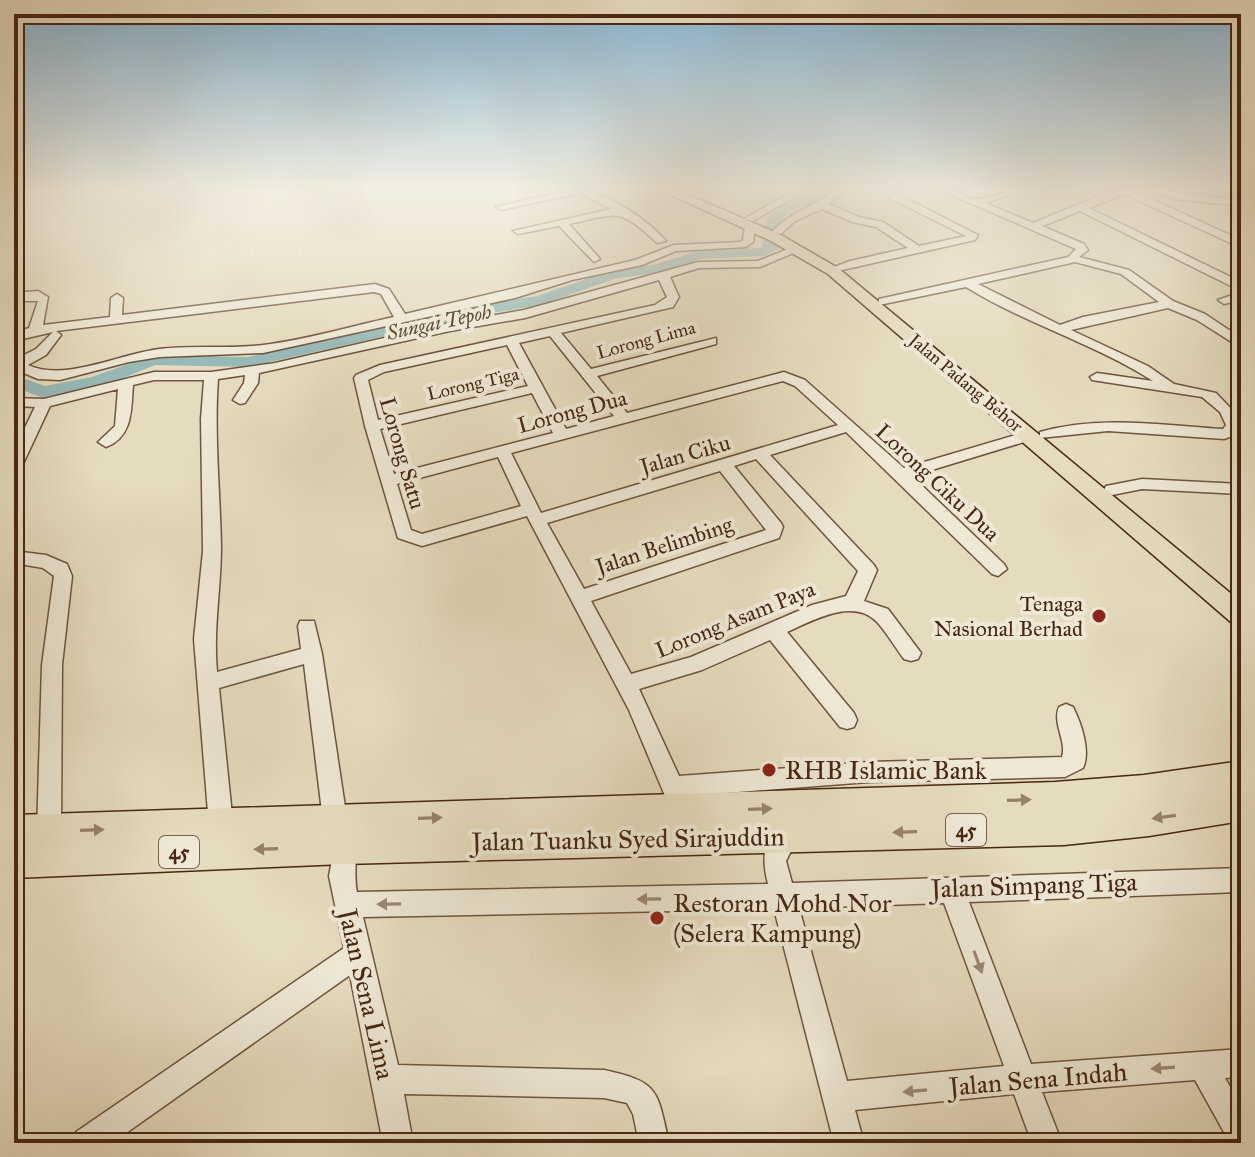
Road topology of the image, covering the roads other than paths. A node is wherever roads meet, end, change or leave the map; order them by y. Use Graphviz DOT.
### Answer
graph roads {
  1 [pos="580,243"];
  2 [pos="746,243"];
  3 [pos="788,243"];
  4 [pos="790,243"];
  5 [pos="907,243"];
  6 [pos="946,243"];
  7 [pos="1073,243"];
  8 [pos="1152,243"];
  9 [pos="797,249"];
  10 [pos="916,249"];
  11 [pos="1076,256"];
  12 [pos="594,259"];
  13 [pos="837,270"];
  14 [pos="663,275"];
  15 [pos="968,283"];
  16 [pos="1241,287"];
  17 [pos="1241,296"];
  18 [pos="14,297"];
  19 [pos="117,298"];
  20 [pos="1224,300"];
  21 [pos="883,302"];
  22 [pos="1169,304"];
  23 [pos="401,317"];
  24 [pos="116,320"];
  25 [pos="35,330"];
  26 [pos="1058,330"];
  27 [pos="554,333"];
  28 [pos="55,335"];
  29 [pos="14,337"];
  30 [pos="711,341"];
  31 [pos="512,342"];
  32 [pos="1241,344"];
  33 [pos="216,353"];
  34 [pos="15,365"];
  35 [pos="252,371"];
  36 [pos="209,374"];
  37 [pos="589,374"];
  38 [pos="1097,377"];
  39 [pos="764,379"];
  40 [pos="126,382"];
  41 [pos="536,388"];
  42 [pos="1172,388"];
  43 [pos="240,400"];
  44 [pos="14,402"];
  45 [pos="44,403"];
  46 [pos="625,420"];
  47 [pos="372,426"];
  48 [pos="847,427"];
  49 [pos="1037,435"];
  50 [pos="562,436"];
  51 [pos="106,442"];
  52 [pos="503,452"];
  53 [pos="761,455"];
  54 [pos="724,465"];
  55 [pos="14,466"];
  56 [pos="901,474"];
  57 [pos="389,481"];
  58 [pos="1241,489"];
  59 [pos="1112,490"];
  60 [pos="532,515"];
  61 [pos="14,557"];
  62 [pos="998,569"];
  63 [pos="1241,597"];
  64 [pos="579,598"];
  65 [pos="858,605"];
  66 [pos="1241,616"];
  67 [pos="307,626"];
  68 [pos="775,631"];
  69 [pos="911,653"];
  70 [pos="312,654"];
  71 [pos="206,683"];
  72 [pos="626,684"];
  73 [pos="1066,713"];
  74 [pos="847,720"];
  75 [pos="1241,777"];
  76 [pos="937,787"];
  77 [pos="1241,804"];
  78 [pos="681,811"];
  79 [pos="221,825"];
  80 [pos="344,829"];
  81 [pos="31,833"];
  82 [pos="787,835"];
  83 [pos="14,859"];
  84 [pos="1241,880"];
  85 [pos="951,888"];
  86 [pos="783,896"];
  87 [pos="347,905"];
  88 [pos="358,954"];
  89 [pos="1241,1063"];
  90 [pos="1202,1066"];
  91 [pos="387,1079"];
  92 [pos="1020,1079"];
  93 [pos="835,1097"];
  94 [pos="1241,1134"];
  95 [pos="392,1140"];
  96 [pos="87,1143"];
  97 [pos="654,1143"];
  98 [pos="849,1143"];
  99 [pos="1047,1143"];
  1 -- 12 [label="street"];
  2 -- 23 [label="street"];
  3 -- 9 [label="main road, Jalan Padang Behor"];
  4 -- 13 [label="main road, Jalan Padang Behor"];
  5 -- 10 [label="street"];
  6 -- 10 [label="street"];
  7 -- 11 [label="street"];
  8 -- 16 [label="street"];
  9 -- 13 [label="main road, Jalan Padang Behor"];
  9 -- 14 [label="street"];
  10 -- 13 [label="street"];
  11 -- 15 [label="street"];
  11 -- 22 [label="street"];
  13 -- 21 [label="main road, Jalan Padang Behor"];
  13 -- 49 [label="main road, Jalan Padang Behor"];
  14 -- 27 [label="street, Lorong Satu"];
  14 -- 35 [label="street"];
  15 -- 21 [label="street"];
  15 -- 26 [label="street"];
  17 -- 20 [label="street"];
  18 -- 25 [label="street"];
  19 -- 24 [label="street"];
  21 -- 49 [label="main road, Jalan Padang Behor"];
  22 -- 26 [label="street"];
  22 -- 32 [label="street"];
  23 -- 24 [label="street"];
  23 -- 33 [label="street"];
  24 -- 25 [label="street"];
  25 -- 29 [label="street"];
  26 -- 42 [label="street"];
  27 -- 31 [label="street, Lorong Satu"];
  27 -- 37 [label="street"];
  28 -- 34 [label="street"];
  30 -- 37 [label="street, Lorong Lima"];
  31 -- 41 [label="street"];
  31 -- 47 [label="street, Lorong Satu"];
  33 -- 34 [label="street"];
  33 -- 36 [label="street"];
  35 -- 36 [label="street"];
  35 -- 43 [label="street"];
  36 -- 40 [label="street"];
  36 -- 71 [label="street"];
  37 -- 46 [label="street"];
  38 -- 42 [label="street"];
  39 -- 46 [label="street, Lorong Dua"];
  39 -- 48 [label="street, Lorong Ciku Dua"];
  40 -- 45 [label="street"];
  40 -- 51 [label="street"];
  41 -- 47 [label="street, Lorong Tiga"];
  41 -- 50 [label="street"];
  42 -- 49 [label="street"];
  44 -- 45 [label="street"];
  45 -- 55 [label="street"];
  46 -- 50 [label="street, Lorong Dua"];
  47 -- 57 [label="street, Lorong Satu"];
  48 -- 53 [label="street, Jalan Ciku"];
  48 -- 56 [label="street, Lorong Ciku Dua"];
  49 -- 56 [label="street"];
  49 -- 59 [label="main road, Jalan Padang Behor"];
  49 -- 66 [label="main road, Jalan Padang Behor"];
  50 -- 52 [label="street, Lorong Dua"];
  52 -- 57 [label="street, Lorong Dua"];
  52 -- 60 [label="street"];
  53 -- 54 [label="street, Jalan Ciku"];
  53 -- 65 [label="street"];
  54 -- 60 [label="street, Jalan Ciku"];
  54 -- 64 [label="street, Jalan Belimbing"];
  56 -- 62 [label="street, Lorong Ciku Dua"];
  57 -- 60 [label="street, Lorong Satu"];
  58 -- 59 [label="street"];
  59 -- 63 [label="main road, Jalan Padang Behor"];
  60 -- 64 [label="street"];
  61 -- 81 [label="street"];
  64 -- 72 [label="street"];
  65 -- 68 [label="street, Lorong Asam Paya"];
  65 -- 69 [label="street"];
  67 -- 70 [label="street, Jalan Sena Lima"];
  68 -- 72 [label="street, Lorong Asam Paya"];
  68 -- 74 [label="street"];
  70 -- 71 [label="street"];
  70 -- 80 [label="street, Jalan Sena Lima"];
  71 -- 79 [label="street"];
  72 -- 78 [label="street"];
  73 -- 76 [label="street"];
  76 -- 75 [label="highway, Jalan Tuanku Syed Sirajuddin / 45, one-way"];
  76 -- 78 [label="highway, Jalan Tuanku Syed Sirajuddin / 45"];
  77 -- 82 [label="highway, Jalan Tuanku Syed Sirajuddin / 45, one-way"];
  78 -- 80 [label="highway, Jalan Tuanku Syed Sirajuddin / 45"];
  78 -- 82 [label="highway, Jalan Tuanku Syed Sirajuddin / 45"];
  79 -- 80 [label="highway, Jalan Tuanku Syed Sirajuddin / 45"];
  81 -- 79 [label="highway, Jalan Tuanku Syed Sirajuddin / 45, one-way"];
  80 -- 83 [label="highway, Jalan Tuanku Syed Sirajuddin / 45, one-way"];
  80 -- 87 [label="street, Jalan Sena Lima"];
  82 -- 86 [label="street"];
  84 -- 85 [label="street, Jalan Simpang Tiga"];
  85 -- 86 [label="street, Jalan Simpang Tiga"];
  85 -- 92 [label="street, one-way"];
  86 -- 87 [label="street, Jalan Simpang Tiga, one-way"];
  86 -- 93 [label="street"];
  87 -- 88 [label="street, Jalan Sena Lima"];
  88 -- 91 [label="street, Jalan Sena Lima"];
  88 -- 96 [label="street"];
  89 -- 90 [label="street, Jalan Sena Indah"];
  90 -- 92 [label="street, Jalan Sena Indah, one-way"];
  90 -- 94 [label="street"];
  91 -- 95 [label="street, Jalan Sena Lima"];
  91 -- 97 [label="street"];
  92 -- 93 [label="street, Jalan Sena Indah, one-way"];
  92 -- 99 [label="street"];
  93 -- 98 [label="street"];
}
